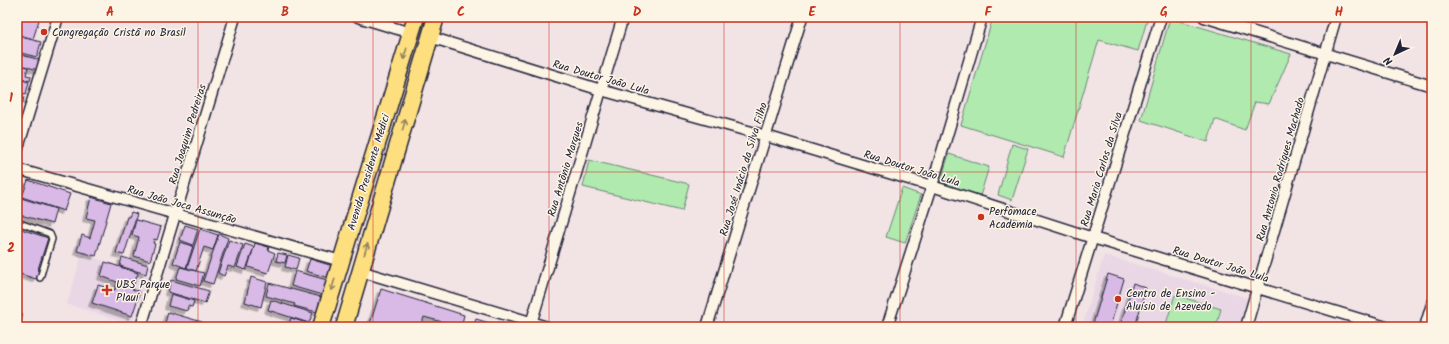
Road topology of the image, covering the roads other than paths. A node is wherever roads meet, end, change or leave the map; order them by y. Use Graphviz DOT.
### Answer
graph roads {
  1 [pos="58,17"];
  2 [pos="235,17"];
  3 [pos="358,17"];
  4 [pos="416,17"];
  5 [pos="436,17"];
  6 [pos="623,17"];
  7 [pos="802,17"];
  8 [pos="982,17"];
  9 [pos="1161,17"];
  10 [pos="1204,17"];
  11 [pos="1336,17"];
  12 [pos="411,33"];
  13 [pos="430,38"];
  14 [pos="1325,53"];
  15 [pos="1432,86"];
  16 [pos="601,90"];
  17 [pos="766,136"];
  18 [pos="17,151"];
  19 [pos="17,169"];
  20 [pos="932,186"];
  21 [pos="175,214"];
  22 [pos="17,222"];
  23 [pos="1093,238"];
  24 [pos="341,261"];
  25 [pos="360,271"];
  26 [pos="40,278"];
  27 [pos="1258,288"];
  28 [pos="1432,304"];
  29 [pos="531,325"];
  30 [pos="141,327"];
  31 [pos="321,327"];
  32 [pos="344,327"];
  33 [pos="547,327"];
  34 [pos="707,327"];
  35 [pos="887,327"];
  36 [pos="1064,327"];
  37 [pos="1246,327"];
  38 [pos="1386,327"];
  39 [pos="1425,327"];
  1 -- 18 [label="street"];
  2 -- 21 [label="street, Rua Joaquim Pedreiras"];
  3 -- 12 [label="street"];
  4 -- 12 [label="main road, Avenida Presidente Médici"];
  5 -- 13 [label="main road, Avenida Presidente Médici"];
  6 -- 16 [label="street, Rua Antônio Marques"];
  7 -- 17 [label="street, Rua José Inácio da Silva Filho"];
  8 -- 20 [label="street"];
  9 -- 23 [label="street, Rua Maria Carlos da Silva"];
  10 -- 14 [label="street"];
  11 -- 14 [label="street, Rua Antonio Rodrigues Machado"];
  12 -- 24 [label="main road, Avenida Presidente Médici, one-way"];
  13 -- 16 [label="street, Rua Doutor João Lula"];
  25 -- 13 [label="main road, Avenida Presidente Médici, one-way"];
  14 -- 15 [label="street"];
  14 -- 27 [label="street, Rua Antonio Rodrigues Machado"];
  16 -- 17 [label="street, Rua Doutor João Lula"];
  16 -- 29 [label="street, Rua Antônio Marques"];
  17 -- 20 [label="street, Rua Doutor João Lula"];
  17 -- 34 [label="street, Rua José Inácio da Silva Filho"];
  19 -- 21 [label="street, Rua João Joca Assunção"];
  20 -- 23 [label="street, Rua Doutor João Lula"];
  20 -- 35 [label="street"];
  21 -- 24 [label="street, Rua João Joca Assunção"];
  21 -- 30 [label="street, Rua Joaquim Pedreiras"];
  22 -- 26 [label="lane"];
  23 -- 27 [label="street, Rua Doutor João Lula"];
  23 -- 36 [label="street, Rua Maria Carlos da Silva"];
  24 -- 31 [label="main road, Avenida Presidente Médici, one-way"];
  25 -- 29 [label="street"];
  25 -- 32 [label="main road, Avenida Presidente Médici"];
  27 -- 37 [label="street, Rua Antonio Rodrigues Machado"];
  27 -- 38 [label="street, Rua Doutor João Lula"];
  28 -- 39 [label="street"];
  29 -- 33 [label="street"];
}
